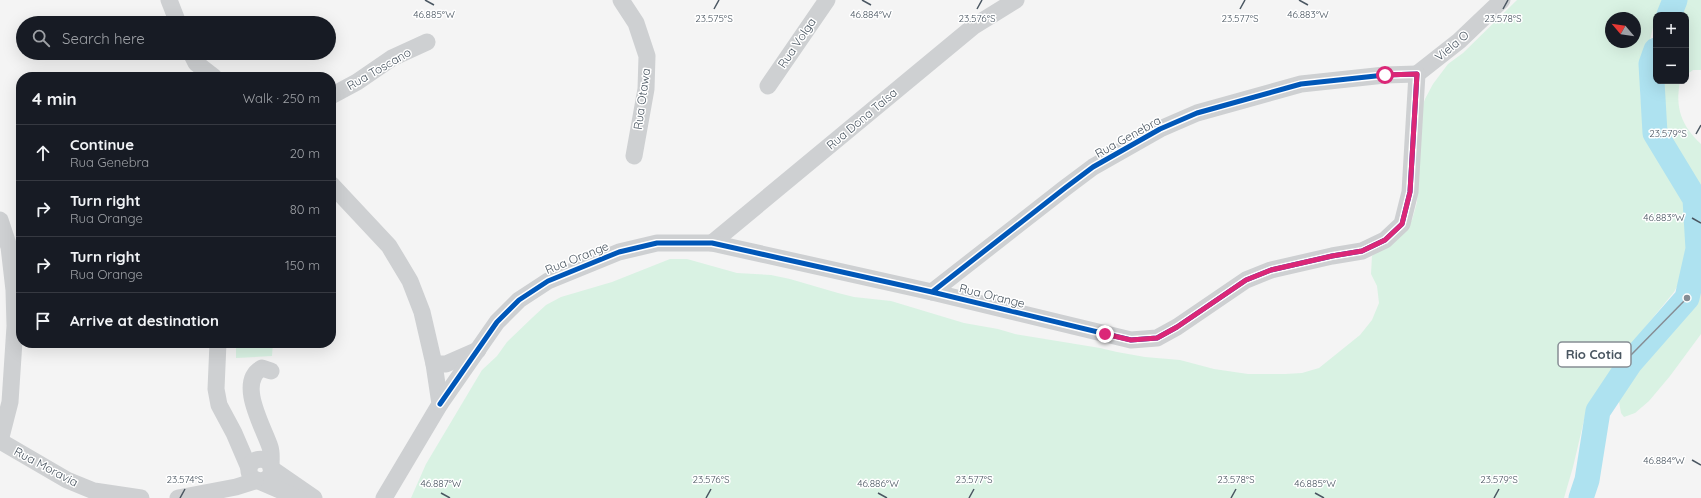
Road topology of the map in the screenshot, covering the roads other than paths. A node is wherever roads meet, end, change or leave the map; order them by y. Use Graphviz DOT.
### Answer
graph roads {
  1 [pos="169,0"];
  2 [pos="621,0"];
  3 [pos="827,0"];
  4 [pos="1016,0"];
  5 [pos="1502,0"];
  6 [pos="175,16"];
  7 [pos="427,42"];
  8 [pos="196,64"];
  9 [pos="207,72"];
  10 [pos="1417,74"];
  11 [pos="768,86"];
  12 [pos="336,93"];
  13 [pos="634,156"];
  14 [pos="336,189"];
  15 [pos="0,220"];
  16 [pos="712,243"];
  17 [pos="932,292"];
  18 [pos="218,348"];
  19 [pos="480,349"];
  20 [pos="434,364"];
  21 [pos="271,372"];
  22 [pos="440,404"];
  23 [pos="0,441"];
  24 [pos="260,471"];
  25 [pos="141,498"];
  26 [pos="178,498"];
  27 [pos="298,498"];
  28 [pos="314,498"];
  29 [pos="384,498"];
  1 -- 6 [label="street"];
  2 -- 13 [label="street, Rua Otawa"];
  3 -- 11 [label="street, Rua Volga"];
  4 -- 16 [label="street, Rua Dona Taísa"];
  5 -- 10 [label="street, Viela O"];
  7 -- 12 [label="street, Rua Toscano"];
  8 -- 9 [label="street"];
  10 -- 17 [label="street, Rua Genebra"];
  10 -- 17 [label="street, Rua Orange"];
  14 -- 20 [label="street"];
  15 -- 23 [label="street"];
  16 -- 17 [label="street, Rua Orange"];
  16 -- 19 [label="street, Rua Orange"];
  18 -- 24 [label="street"];
  19 -- 20 [label="street"];
  19 -- 22 [label="street, Rua Orange"];
  20 -- 22 [label="street"];
  21 -- 24 [label="street"];
  22 -- 29 [label="street, Rua Orange"];
  23 -- 25 [label="street, Rua Moravia"];
  24 -- 26 [label="street"];
  24 -- 27 [label="street"];
  24 -- 28 [label="street"];
}
